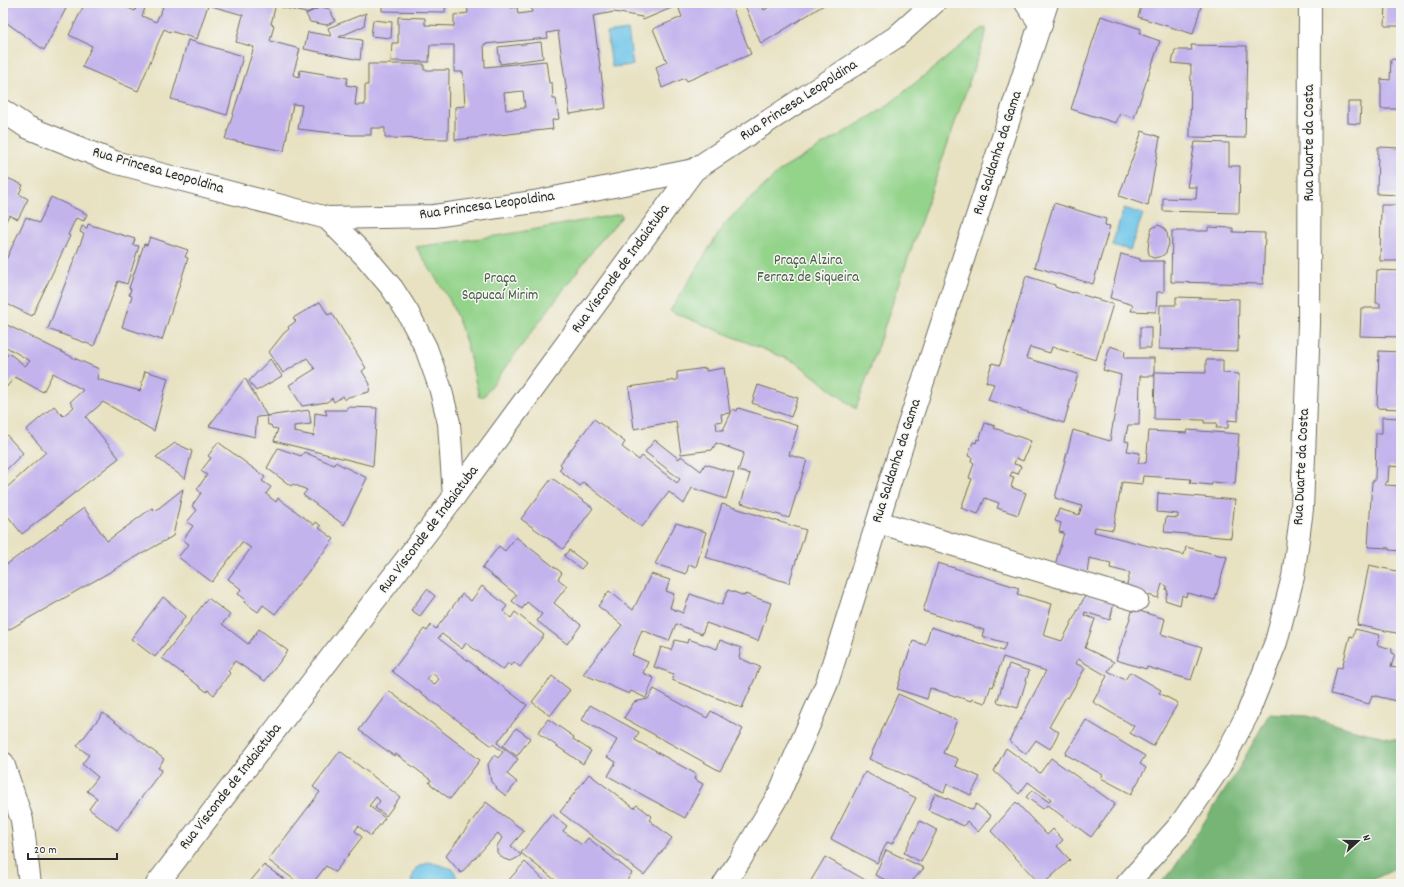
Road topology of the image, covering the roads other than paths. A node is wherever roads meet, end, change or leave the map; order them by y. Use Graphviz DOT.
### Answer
graph roads {
  1 [pos="934,3"];
  2 [pos="1026,3"];
  3 [pos="1047,3"];
  4 [pos="1310,3"];
  5 [pos="1041,25"];
  6 [pos="3,111"];
  7 [pos="694,170"];
  8 [pos="327,218"];
  9 [pos="454,497"];
  10 [pos="878,522"];
  11 [pos="1137,600"];
  12 [pos="3,763"];
  13 [pos="30,884"];
  14 [pos="157,884"];
  15 [pos="724,884"];
  16 [pos="1127,884"];
  1 -- 7 [label="street, Rua Princesa Leopoldina"];
  2 -- 5 [label="street"];
  3 -- 5 [label="street, Rua Saldanha da Gama"];
  4 -- 16 [label="street, Rua Duarte da Costa"];
  5 -- 10 [label="street, Rua Saldanha da Gama"];
  6 -- 8 [label="street, Rua Princesa Leopoldina"];
  7 -- 8 [label="street, Rua Princesa Leopoldina"];
  7 -- 9 [label="street, Rua Visconde de Indaiatuba"];
  8 -- 9 [label="street"];
  9 -- 14 [label="street, Rua Visconde de Indaiatuba"];
  10 -- 11 [label="street"];
  10 -- 15 [label="street, Rua Saldanha da Gama"];
  12 -- 13 [label="street"];
}
